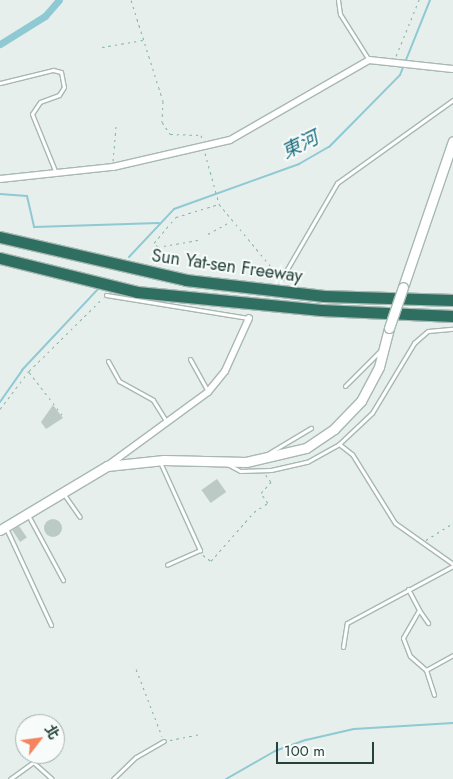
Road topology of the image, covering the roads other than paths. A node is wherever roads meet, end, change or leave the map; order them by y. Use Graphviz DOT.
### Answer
graph roads {
  1 [pos="338,0"];
  2 [pos="369,60"];
  3 [pos="453,69"];
  4 [pos="0,83"];
  5 [pos="453,100"];
  6 [pos="453,142"];
  7 [pos="57,174"];
  8 [pos="0,179"];
  9 [pos="0,237"];
  10 [pos="0,258"];
  11 [pos="282,278"];
  12 [pos="104,288"];
  13 [pos="453,300"];
  14 [pos="453,316"];
  15 [pos="249,318"];
  16 [pos="453,329"];
  17 [pos="384,347"];
  18 [pos="190,359"];
  19 [pos="108,361"];
  20 [pos="345,386"];
  21 [pos="208,392"];
  22 [pos="166,421"];
  23 [pos="311,428"];
  24 [pos="339,444"];
  25 [pos="160,461"];
  26 [pos="222,461"];
  27 [pos="253,461"];
  28 [pos="107,466"];
  29 [pos="63,492"];
  30 [pos="27,514"];
  31 [pos="80,516"];
  32 [pos="3,528"];
  33 [pos="168,565"];
  34 [pos="453,565"];
  35 [pos="63,580"];
  36 [pos="408,588"];
  37 [pos="419,610"];
  38 [pos="428,623"];
  39 [pos="51,624"];
  40 [pos="343,648"];
  41 [pos="453,655"];
  42 [pos="426,670"];
  43 [pos="434,695"];
  44 [pos="164,741"];
  45 [pos="10,779"];
  46 [pos="52,779"];
  47 [pos="113,779"];
  1 -- 2 [label="lane"];
  2 -- 3 [label="street"];
  2 -- 7 [label="street"];
  4 -- 7 [label="lane"];
  5 -- 11 [label="lane"];
  6 -- 17 [label="street, bridge"];
  7 -- 8 [label="street"];
  9 -- 13 [label="highway, Sun Yat-sen Freeway"];
  10 -- 12 [label="highway, Sun Yat-sen Freeway"];
  12 -- 14 [label="highway, Sun Yat-sen Freeway"];
  12 -- 15 [label="lane"];
  15 -- 21 [label="street"];
  16 -- 24 [label="lane"];
  17 -- 20 [label="lane"];
  17 -- 27 [label="street"];
  18 -- 21 [label="lane"];
  19 -- 22 [label="lane"];
  21 -- 22 [label="street"];
  22 -- 28 [label="street"];
  23 -- 27 [label="lane"];
  24 -- 26 [label="lane"];
  24 -- 34 [label="lane"];
  25 -- 26 [label="street"];
  25 -- 28 [label="street"];
  25 -- 33 [label="lane"];
  26 -- 27 [label="street"];
  28 -- 29 [label="street"];
  29 -- 30 [label="street"];
  29 -- 31 [label="lane"];
  30 -- 32 [label="street"];
  30 -- 35 [label="lane"];
  32 -- 39 [label="lane"];
  34 -- 36 [label="lane"];
  36 -- 37 [label="lane"];
  36 -- 40 [label="lane"];
  37 -- 38 [label="lane"];
  37 -- 42 [label="lane"];
  41 -- 42 [label="lane"];
  42 -- 43 [label="lane"];
  44 -- 47 [label="lane"];
  45 -- 46 [label="lane"];
}
